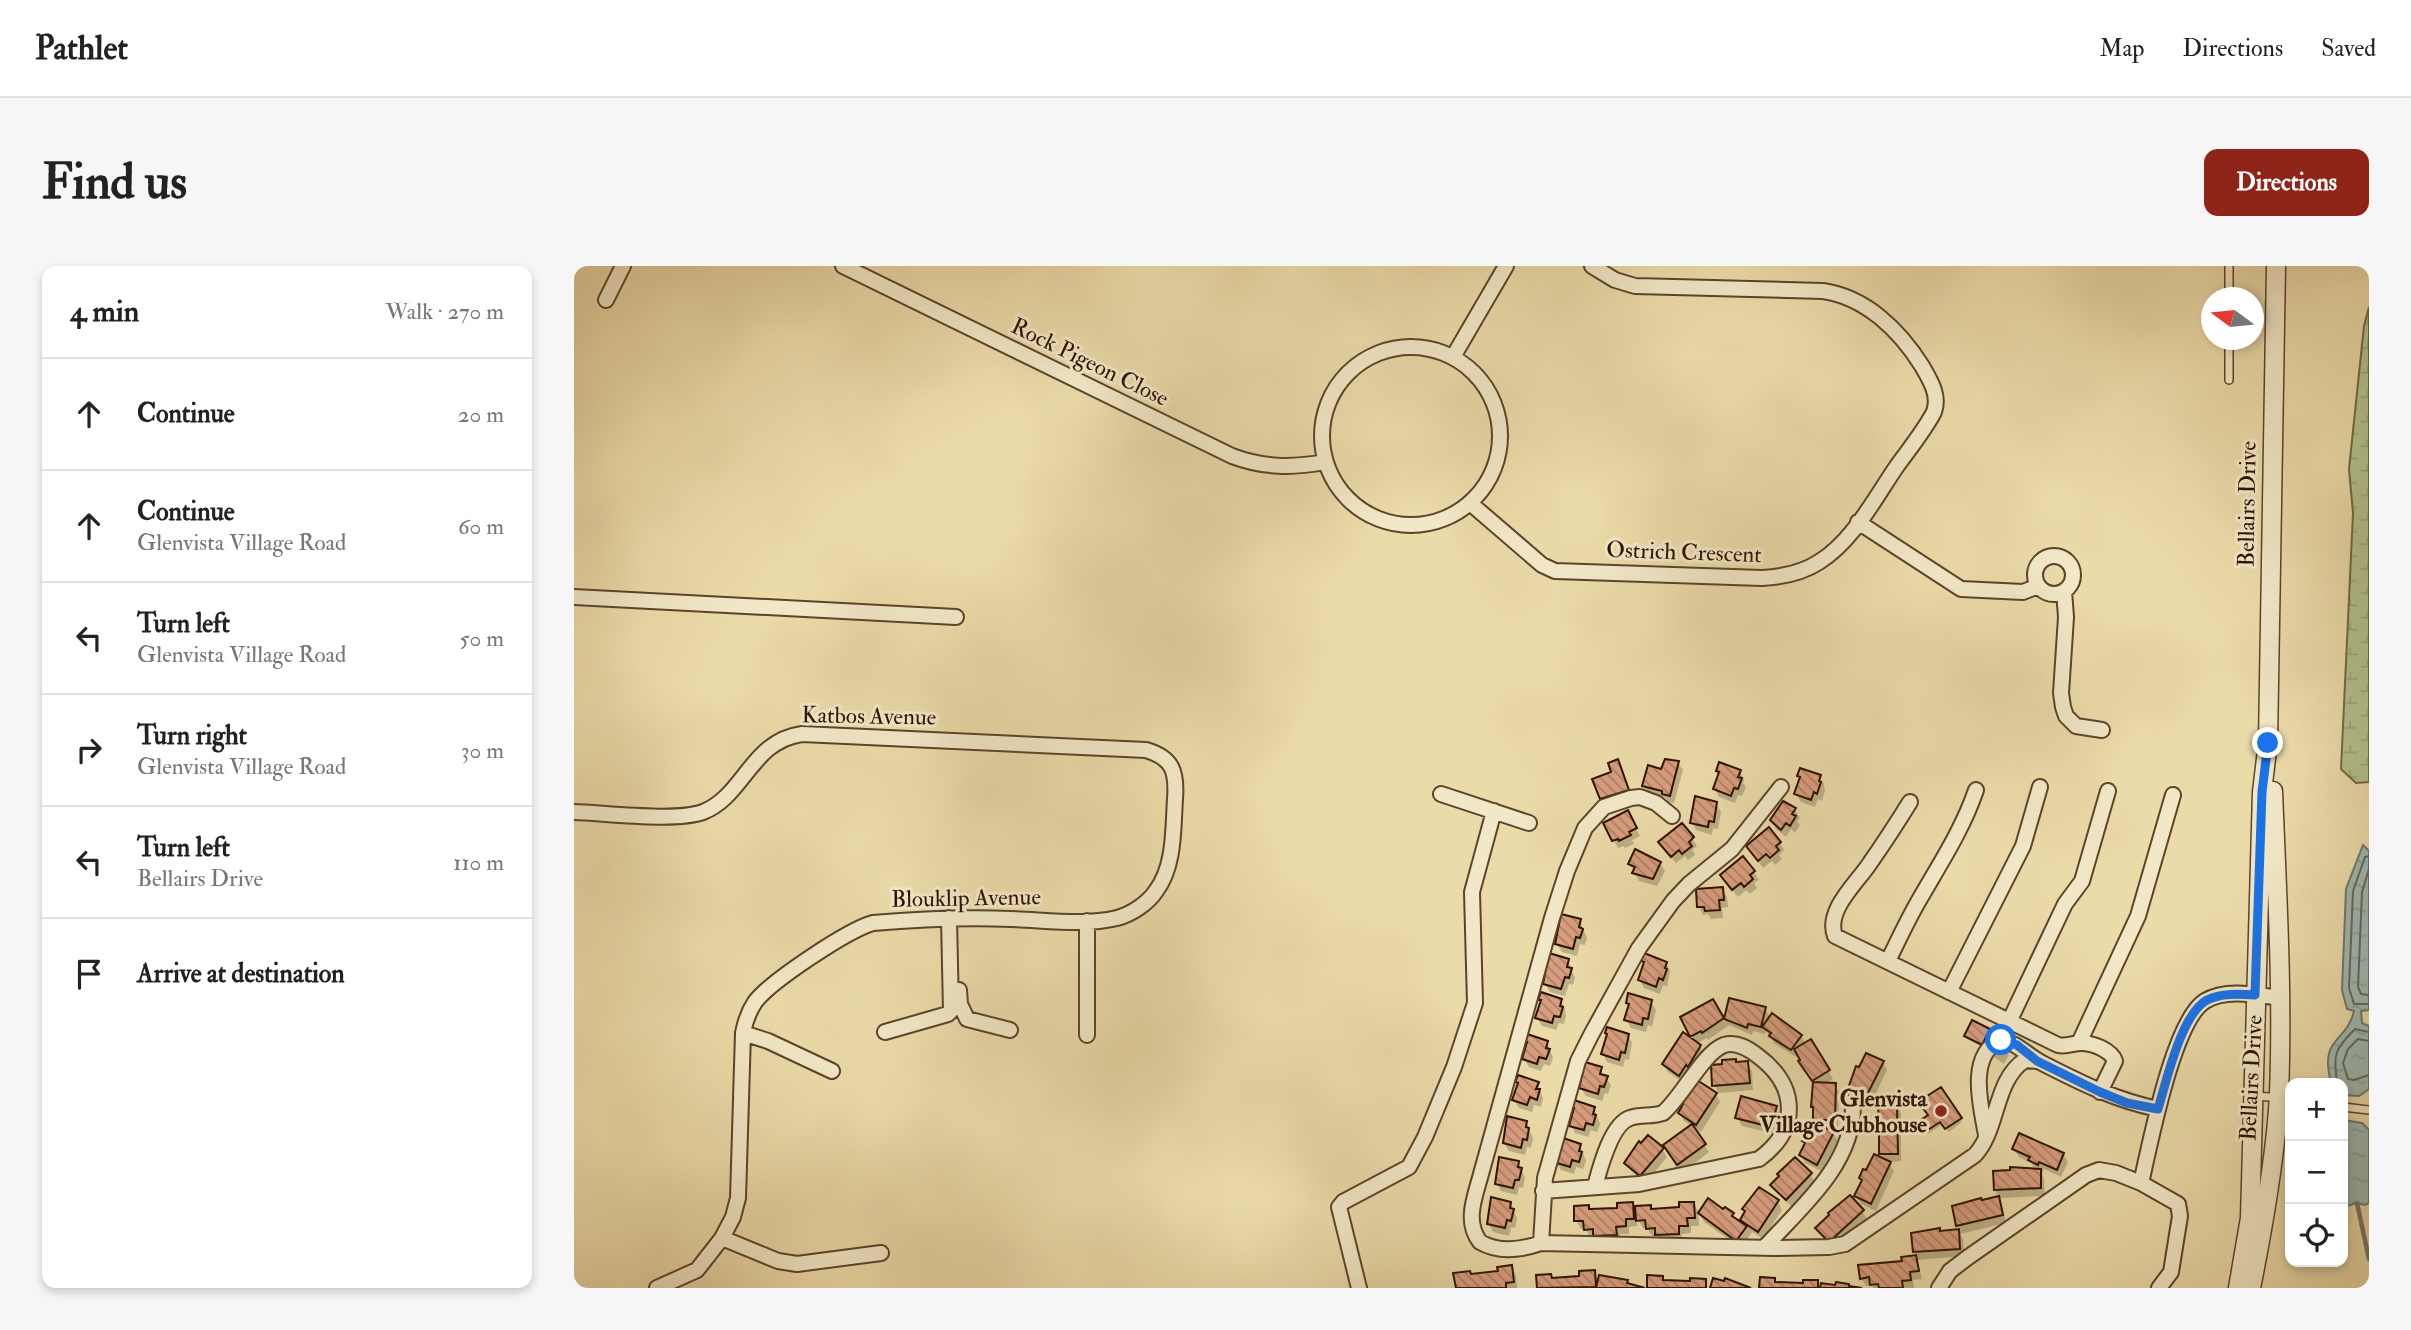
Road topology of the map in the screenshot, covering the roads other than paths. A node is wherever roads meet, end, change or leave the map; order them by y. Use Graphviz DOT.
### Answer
graph roads {
  1 [pos="623,266"];
  2 [pos="843,266"];
  3 [pos="1506,266"];
  4 [pos="1592,266"];
  5 [pos="2229,266"];
  6 [pos="2276,266"];
  7 [pos="2229,287"];
  8 [pos="606,300"];
  9 [pos="2229,350"];
  10 [pos="1453,356"];
  11 [pos="2229,380"];
  12 [pos="1325,463"];
  13 [pos="1470,503"];
  14 [pos="1858,522"];
  15 [pos="2038,586"];
  16 [pos="2064,592"];
  17 [pos="574,597"];
  18 [pos="956,617"];
  19 [pos="2102,730"];
  20 [pos="2268,743"];
  21 [pos="1176,783"];
  22 [pos="1781,787"];
  23 [pos="2040,787"];
  24 [pos="1976,790"];
  25 [pos="2108,791"];
  26 [pos="1441,794"];
  27 [pos="2173,795"];
  28 [pos="1910,802"];
  29 [pos="1494,811"];
  30 [pos="574,812"];
  31 [pos="1672,816"];
  32 [pos="1529,822"];
  33 [pos="954,917"];
  34 [pos="1087,921"];
  35 [pos="1888,961"];
  36 [pos="1948,992"];
  37 [pos="2255,995"];
  38 [pos="2280,998"];
  39 [pos="2009,1022"];
  40 [pos="1010,1030"];
  41 [pos="885,1032"];
  42 [pos="743,1033"];
  43 [pos="1087,1035"];
  44 [pos="2079,1042"];
  45 [pos="2037,1061"];
  46 [pos="832,1072"];
  47 [pos="2100,1092"];
  48 [pos="2253,1096"];
  49 [pos="2284,1097"];
  50 [pos="1853,1108"];
  51 [pos="2348,1108"];
  52 [pos="2158,1109"];
  53 [pos="2369,1110"];
  54 [pos="1986,1135"];
  55 [pos="2141,1183"];
  56 [pos="1595,1185"];
  57 [pos="1543,1191"];
  58 [pos="722,1238"];
  59 [pos="1541,1243"];
  60 [pos="1764,1248"];
  61 [pos="881,1253"];
  62 [pos="657,1288"];
  63 [pos="1359,1288"];
  64 [pos="1939,1288"];
  65 [pos="2160,1288"];
  66 [pos="2238,1288"];
  67 [pos="2251,1288"];
  1 -- 8 [label="street"];
  2 -- 12 [label="street, Rock Pigeon Close"];
  3 -- 10 [label="street"];
  4 -- 14 [label="street, Ostrich Crescent"];
  5 -- 7 [label="lane"];
  6 -- 20 [label="street, Bellairs Drive"];
  9 -- 11 [label="lane"];
  10 -- 12 [label="street"];
  10 -- 13 [label="street"];
  12 -- 13 [label="street"];
  13 -- 14 [label="street, Ostrich Crescent"];
  14 -- 15 [label="street"];
  15 -- 16 [label="street"];
  15 -- 16 [label="street"];
  16 -- 19 [label="street"];
  17 -- 18 [label="street"];
  20 -- 37 [label="street, Bellairs Drive"];
  20 -- 38 [label="street, Bellairs Drive"];
  21 -- 30 [label="street, Katbos Avenue"];
  21 -- 34 [label="street, Blouklip Avenue"];
  22 -- 57 [label="street"];
  23 -- 36 [label="street"];
  24 -- 35 [label="street"];
  25 -- 39 [label="street"];
  26 -- 29 [label="street"];
  27 -- 44 [label="street"];
  28 -- 35 [label="street"];
  29 -- 32 [label="street"];
  29 -- 63 [label="street"];
  31 -- 59 [label="street"];
  33 -- 34 [label="street, Blouklip Avenue"];
  33 -- 40 [label="street"];
  33 -- 41 [label="street"];
  33 -- 42 [label="street, Blouklip Avenue"];
  34 -- 43 [label="street"];
  35 -- 36 [label="street"];
  36 -- 39 [label="street"];
  37 -- 38 [label="street"];
  37 -- 48 [label="street, Bellairs Drive"];
  37 -- 52 [label="street"];
  38 -- 49 [label="street, Bellairs Drive"];
  39 -- 44 [label="street"];
  42 -- 46 [label="street"];
  42 -- 58 [label="street, Blouklip Avenue"];
  44 -- 47 [label="street"];
  45 -- 47 [label="street"];
  45 -- 54 [label="street"];
  45 -- 54 [label="street"];
  47 -- 52 [label="street"];
  48 -- 49 [label="lane"];
  48 -- 66 [label="street, Bellairs Drive"];
  49 -- 67 [label="street, Bellairs Drive"];
  50 -- 60 [label="street"];
  51 -- 53 [label="lane"];
  52 -- 55 [label="street"];
  54 -- 60 [label="street"];
  55 -- 64 [label="street"];
  55 -- 65 [label="street"];
  56 -- 56 [label="street"];
  56 -- 57 [label="street"];
  57 -- 59 [label="street"];
  58 -- 61 [label="street"];
  58 -- 62 [label="street, Blouklip Avenue"];
  59 -- 60 [label="street"];
}
